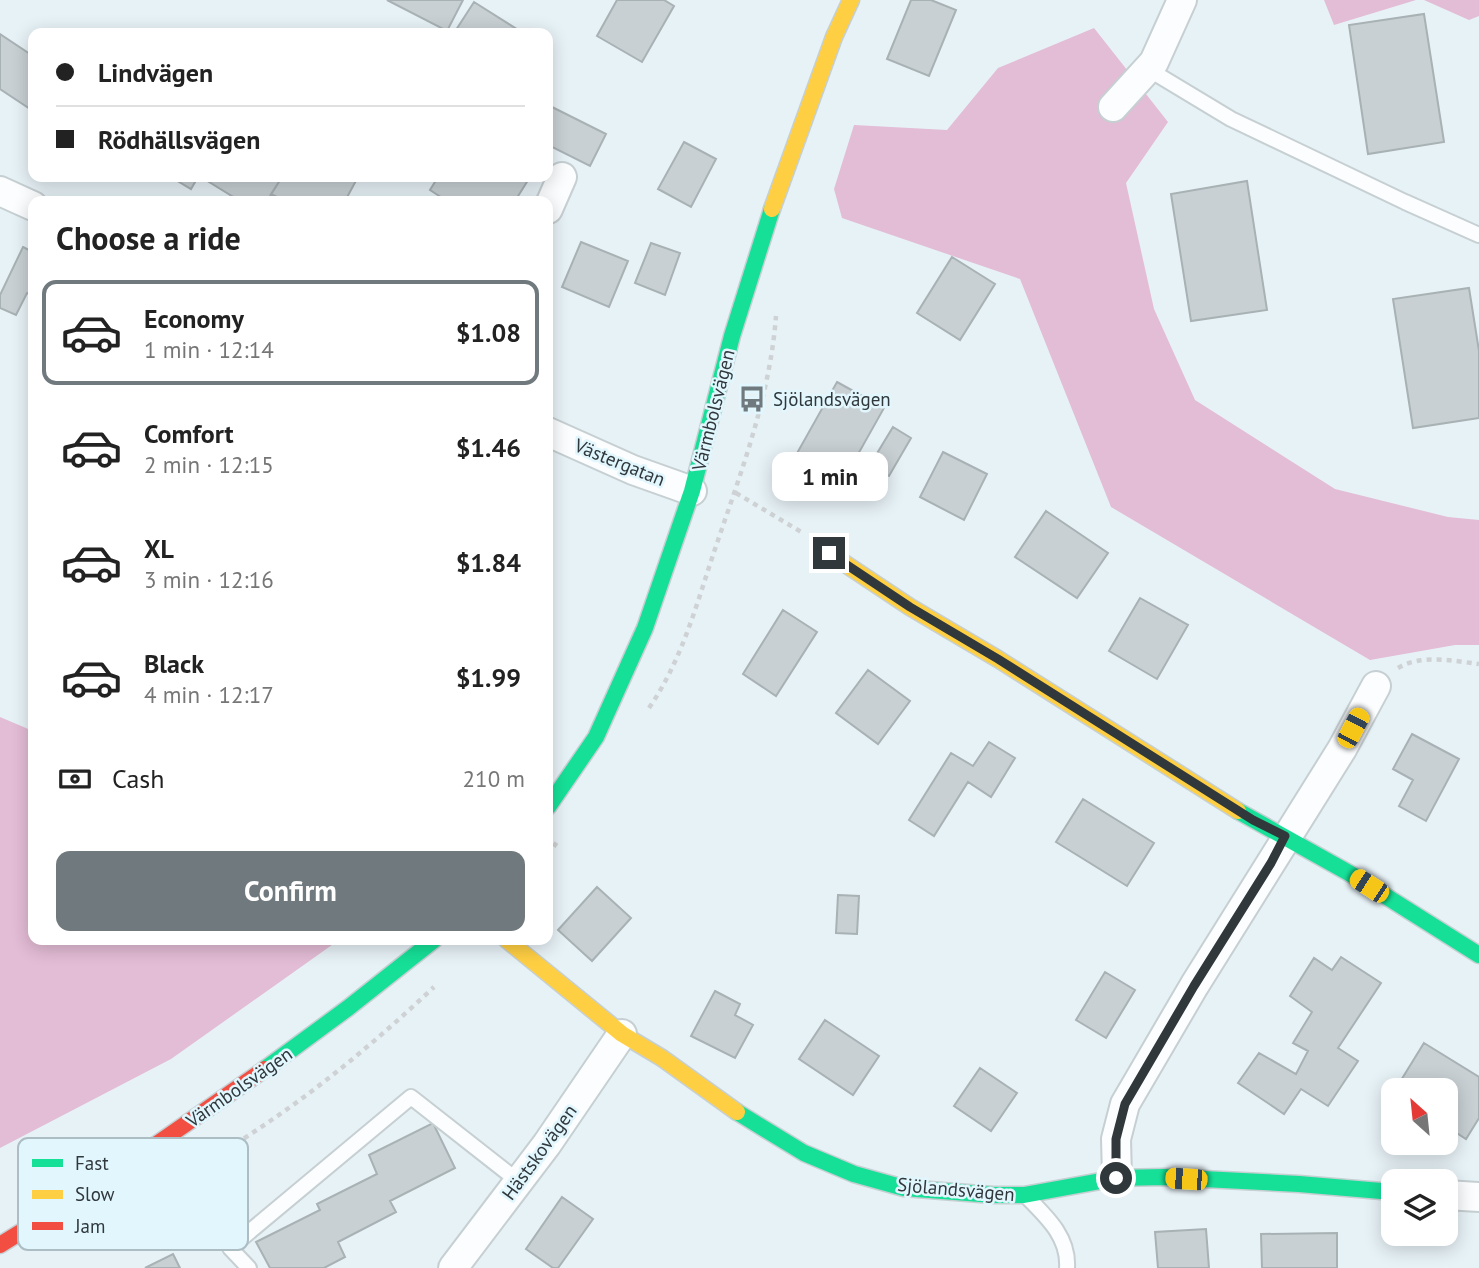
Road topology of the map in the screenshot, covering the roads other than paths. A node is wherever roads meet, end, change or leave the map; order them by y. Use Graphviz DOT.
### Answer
graph roads {
  1 [pos="851,0"];
  2 [pos="1182,0"];
  3 [pos="1148,69"];
  4 [pos="1113,107"];
  5 [pos="562,177"];
  6 [pos="0,191"];
  7 [pos="553,198"];
  8 [pos="28,204"];
  9 [pos="1479,235"];
  10 [pos="553,434"];
  11 [pos="692,491"];
  12 [pos="829,553"];
  13 [pos="1376,686"];
  14 [pos="553,800"];
  15 [pos="1285,836"];
  16 [pos="428,945"];
  17 [pos="514,945"];
  18 [pos="1479,955"];
  19 [pos="622,1034"];
  20 [pos="164,1138"];
  21 [pos="1116,1178"];
  22 [pos="518,1181"];
  23 [pos="1381,1191"];
  24 [pos="1024,1195"];
  25 [pos="1458,1196"];
  26 [pos="1479,1197"];
  27 [pos="248,1233"];
  28 [pos="18,1235"];
  29 [pos="0,1245"];
  30 [pos="232,1250"];
  31 [pos="249,1268"];
  32 [pos="453,1268"];
  33 [pos="1067,1268"];
  1 -- 11 [label="street, Värmbolsvägen"];
  2 -- 3 [label="street"];
  3 -- 4 [label="street"];
  3 -- 9 [label="lane"];
  5 -- 7 [label="street"];
  6 -- 8 [label="street"];
  10 -- 11 [label="street, Västergatan"];
  11 -- 14 [label="street, Värmbolsvägen"];
  12 -- 15 [label="street"];
  13 -- 15 [label="street"];
  15 -- 18 [label="street"];
  15 -- 21 [label="street"];
  16 -- 20 [label="street, Värmbolsvägen"];
  17 -- 19 [label="street, Sjölandsvägen"];
  19 -- 22 [label="street, Hästskovägen"];
  19 -- 24 [label="street, Sjölandsvägen"];
  21 -- 23 [label="street, Sjölandsvägen"];
  21 -- 24 [label="street, Sjölandsvägen"];
  22 -- 27 [label="lane"];
  22 -- 32 [label="street, Hästskovägen"];
  24 -- 33 [label="lane"];
  25 -- 26 [label="street"];
  28 -- 29 [label="street, Värmbolsvägen"];
  30 -- 31 [label="lane"];
}
